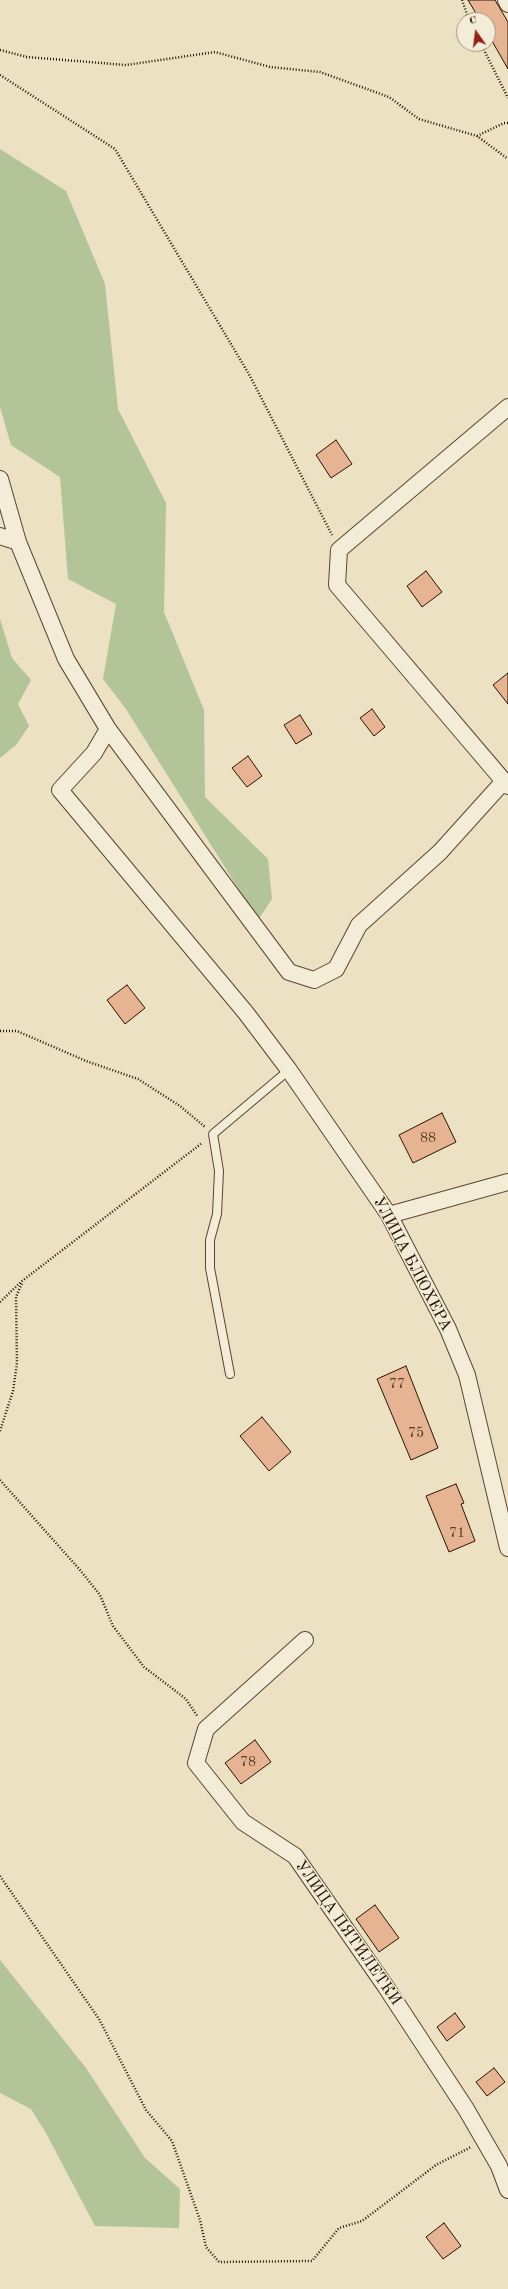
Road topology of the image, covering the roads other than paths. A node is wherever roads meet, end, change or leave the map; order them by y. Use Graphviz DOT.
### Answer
graph roads {
  1 [pos="506,0"];
  2 [pos="508,4"];
  3 [pos="508,407"];
  4 [pos="0,479"];
  5 [pos="0,536"];
  6 [pos="18,542"];
  7 [pos="108,729"];
  8 [pos="506,783"];
  9 [pos="289,1070"];
  10 [pos="508,1182"];
  11 [pos="390,1215"];
  12 [pos="230,1374"];
  13 [pos="508,1548"];
  14 [pos="305,1640"];
  15 [pos="508,2190"];
  1 -- 2 [label="street"];
  3 -- 8 [label="street"];
  4 -- 6 [label="street"];
  5 -- 6 [label="street"];
  6 -- 7 [label="street"];
  7 -- 8 [label="street"];
  7 -- 9 [label="street, УЛИЦА БЛЮХЕРА"];
  9 -- 11 [label="street, УЛИЦА БЛЮХЕРА"];
  9 -- 12 [label="lane"];
  10 -- 11 [label="street"];
  11 -- 13 [label="street, УЛИЦА БЛЮХЕРА"];
  14 -- 15 [label="street, УЛИЦА ПЯТИЛЕТКИ"];
}
